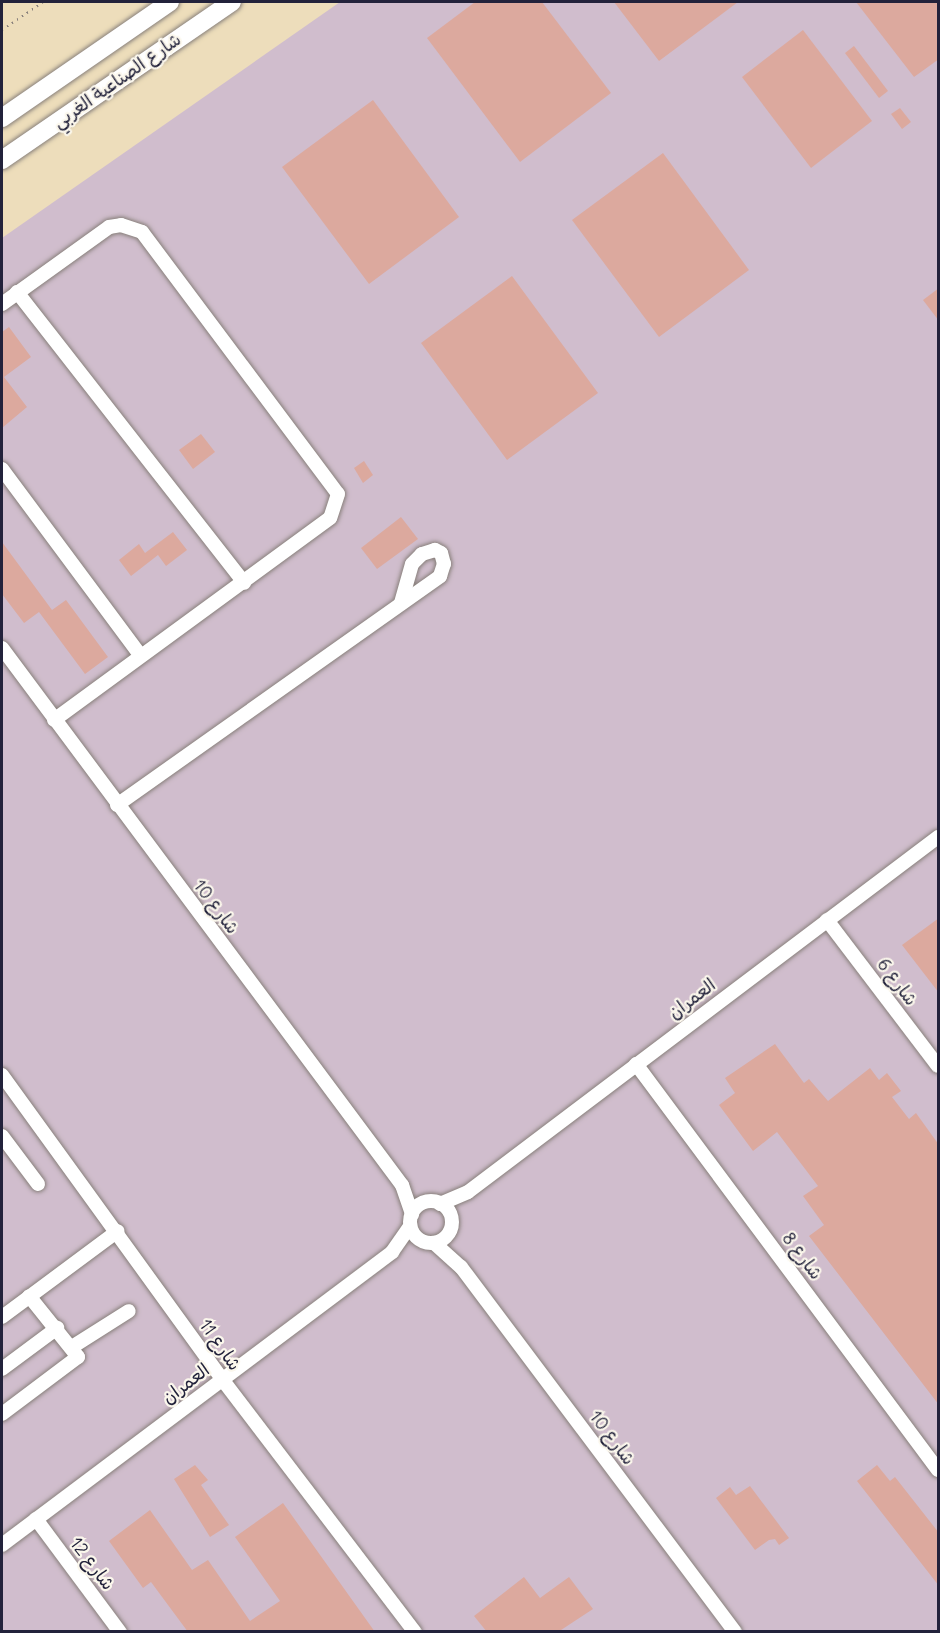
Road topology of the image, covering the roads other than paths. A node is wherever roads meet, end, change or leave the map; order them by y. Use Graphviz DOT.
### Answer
graph roads {
  1 [pos="170,2"];
  2 [pos="232,2"];
  3 [pos="2,118"];
  4 [pos="2,160"];
  5 [pos="17,292"];
  6 [pos="2,304"];
  7 [pos="2,469"];
  8 [pos="244,584"];
  9 [pos="401,603"];
  10 [pos="2,648"];
  11 [pos="140,655"];
  12 [pos="54,720"];
  13 [pos="117,806"];
  14 [pos="939,837"];
  15 [pos="827,920"];
  16 [pos="636,1064"];
  17 [pos="939,1066"];
  18 [pos="2,1075"];
  19 [pos="2,1136"];
  20 [pos="38,1184"];
  21 [pos="402,1185"];
  22 [pos="468,1192"];
  23 [pos="434,1202"];
  24 [pos="411,1220"];
  25 [pos="450,1225"];
  26 [pos="118,1231"];
  27 [pos="428,1242"];
  28 [pos="392,1252"];
  29 [pos="461,1267"];
  30 [pos="29,1296"];
  31 [pos="129,1311"];
  32 [pos="2,1317"];
  33 [pos="57,1328"];
  34 [pos="72,1347"];
  35 [pos="2,1369"];
  36 [pos="222,1379"];
  37 [pos="2,1414"];
  38 [pos="939,1470"];
  39 [pos="36,1519"];
  40 [pos="2,1545"];
  41 [pos="120,1632"];
  42 [pos="415,1632"];
  43 [pos="735,1632"];
  1 -- 3 [label="main road, شارع الصناعية الغربي"];
  2 -- 4 [label="main road, شارع الصناعية الغربي"];
  5 -- 6 [label="street"];
  5 -- 8 [label="street"];
  5 -- 8 [label="street"];
  7 -- 11 [label="street"];
  8 -- 11 [label="street"];
  9 -- 13 [label="street"];
  10 -- 12 [label="street, شارع 10"];
  11 -- 12 [label="street"];
  12 -- 13 [label="street, شارع 10"];
  13 -- 21 [label="street, شارع 10"];
  14 -- 15 [label="street, العمران"];
  15 -- 16 [label="street, العمران"];
  15 -- 17 [label="street, شارع 6"];
  16 -- 22 [label="street, العمران"];
  16 -- 38 [label="street, شارع 8"];
  18 -- 26 [label="street, شارع 11"];
  19 -- 20 [label="street"];
  21 -- 23 [label="street, شارع 10"];
  21 -- 24 [label="street, شارع 10"];
  22 -- 23 [label="street, العمران"];
  22 -- 25 [label="street, العمران"];
  23 -- 24 [label="street, العمران"];
  23 -- 25 [label="street, شارع 10"];
  24 -- 27 [label="street, شارع 10"];
  24 -- 28 [label="street, العمران"];
  25 -- 27 [label="street, العمران"];
  25 -- 29 [label="street, شارع 10"];
  26 -- 30 [label="street"];
  26 -- 36 [label="street, شارع 11"];
  27 -- 28 [label="street, العمران"];
  27 -- 29 [label="street, شارع 10"];
  28 -- 36 [label="street, العمران"];
  29 -- 43 [label="street, شارع 10"];
  30 -- 32 [label="street"];
  30 -- 33 [label="street"];
  31 -- 34 [label="street"];
  33 -- 34 [label="street"];
  33 -- 35 [label="street"];
  34 -- 37 [label="street"];
  36 -- 39 [label="street, العمران"];
  36 -- 42 [label="street, شارع 11"];
  39 -- 40 [label="street, العمران"];
  39 -- 41 [label="street, شارع 12"];
}
